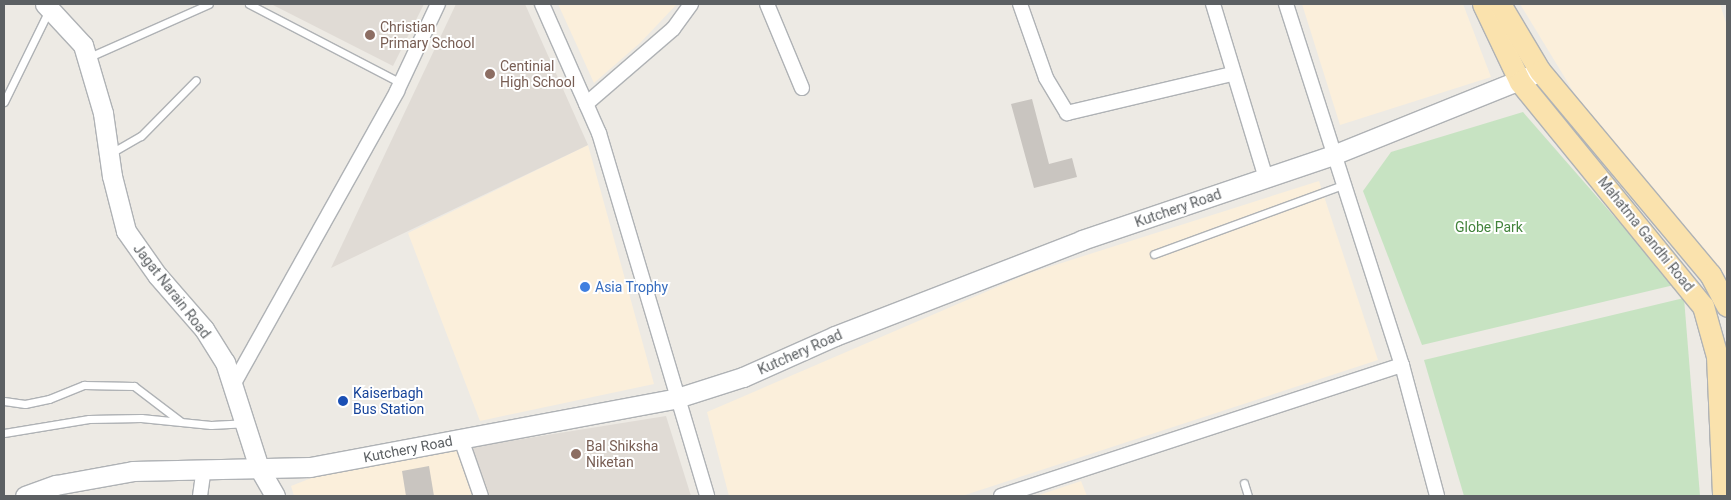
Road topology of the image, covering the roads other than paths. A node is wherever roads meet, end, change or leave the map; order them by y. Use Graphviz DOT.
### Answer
graph roads {
  1 [pos="209,4"];
  2 [pos="249,4"];
  3 [pos="438,4"];
  4 [pos="542,4"];
  5 [pos="691,4"];
  6 [pos="767,4"];
  7 [pos="1020,4"];
  8 [pos="1213,4"];
  9 [pos="1286,4"];
  10 [pos="1483,4"];
  11 [pos="1500,4"];
  12 [pos="48,6"];
  13 [pos="87,58"];
  14 [pos="1540,71"];
  15 [pos="1232,74"];
  16 [pos="196,80"];
  17 [pos="1520,82"];
  18 [pos="401,83"];
  19 [pos="802,88"];
  20 [pos="4,102"];
  21 [pos="586,104"];
  22 [pos="109,154"];
  23 [pos="1333,155"];
  24 [pos="1266,178"];
  25 [pos="1343,185"];
  26 [pos="1154,254"];
  27 [pos="1726,301"];
  28 [pos="1703,306"];
  29 [pos="1402,365"];
  30 [pos="233,385"];
  31 [pos="677,398"];
  32 [pos="4,401"];
  33 [pos="180,421"];
  34 [pos="245,423"];
  35 [pos="4,433"];
  36 [pos="461,439"];
  37 [pos="259,468"];
  38 [pos="204,469"];
  39 [pos="1244,483"];
  40 [pos="25,496"];
  41 [pos="200,496"];
  42 [pos="275,496"];
  43 [pos="481,496"];
  44 [pos="707,496"];
  45 [pos="1001,496"];
  46 [pos="1248,496"];
  47 [pos="1437,496"];
  48 [pos="1723,496"];
  1 -- 13 [label="lane"];
  2 -- 18 [label="lane"];
  3 -- 18 [label="street"];
  4 -- 21 [label="street"];
  5 -- 21 [label="street"];
  6 -- 19 [label="street"];
  7 -- 15 [label="street"];
  8 -- 15 [label="street"];
  9 -- 23 [label="street"];
  10 -- 17 [label="main road, Mahatma Gandhi Road"];
  11 -- 14 [label="main road, Mahatma Gandhi Road"];
  12 -- 13 [label="street, Jagat Narain Road"];
  12 -- 20 [label="lane"];
  13 -- 22 [label="street, Jagat Narain Road"];
  14 -- 17 [label="street, Kutchery Road"];
  14 -- 27 [label="main road, Mahatma Gandhi Road"];
  15 -- 24 [label="street"];
  16 -- 22 [label="lane"];
  17 -- 23 [label="street, Kutchery Road"];
  17 -- 28 [label="main road, Mahatma Gandhi Road"];
  18 -- 30 [label="street"];
  21 -- 31 [label="street"];
  22 -- 30 [label="street, Jagat Narain Road"];
  23 -- 24 [label="street, Kutchery Road"];
  23 -- 25 [label="street"];
  24 -- 31 [label="street, Kutchery Road"];
  25 -- 26 [label="lane"];
  25 -- 29 [label="street"];
  27 -- 28 [label="street"];
  28 -- 48 [label="main road, Mahatma Gandhi Road"];
  29 -- 45 [label="street"];
  29 -- 47 [label="street"];
  30 -- 34 [label="street, Jagat Narain Road"];
  31 -- 36 [label="street, Kutchery Road"];
  31 -- 44 [label="street"];
  32 -- 33 [label="lane"];
  33 -- 34 [label="lane"];
  33 -- 35 [label="lane"];
  34 -- 37 [label="street, Jagat Narain Road"];
  36 -- 37 [label="street, Kutchery Road"];
  36 -- 43 [label="street"];
  37 -- 38 [label="street, Kutchery Road"];
  37 -- 42 [label="street, Jagat Narain Road"];
  38 -- 40 [label="street, Kutchery Road"];
  38 -- 41 [label="street"];
  39 -- 46 [label="lane"];
}
